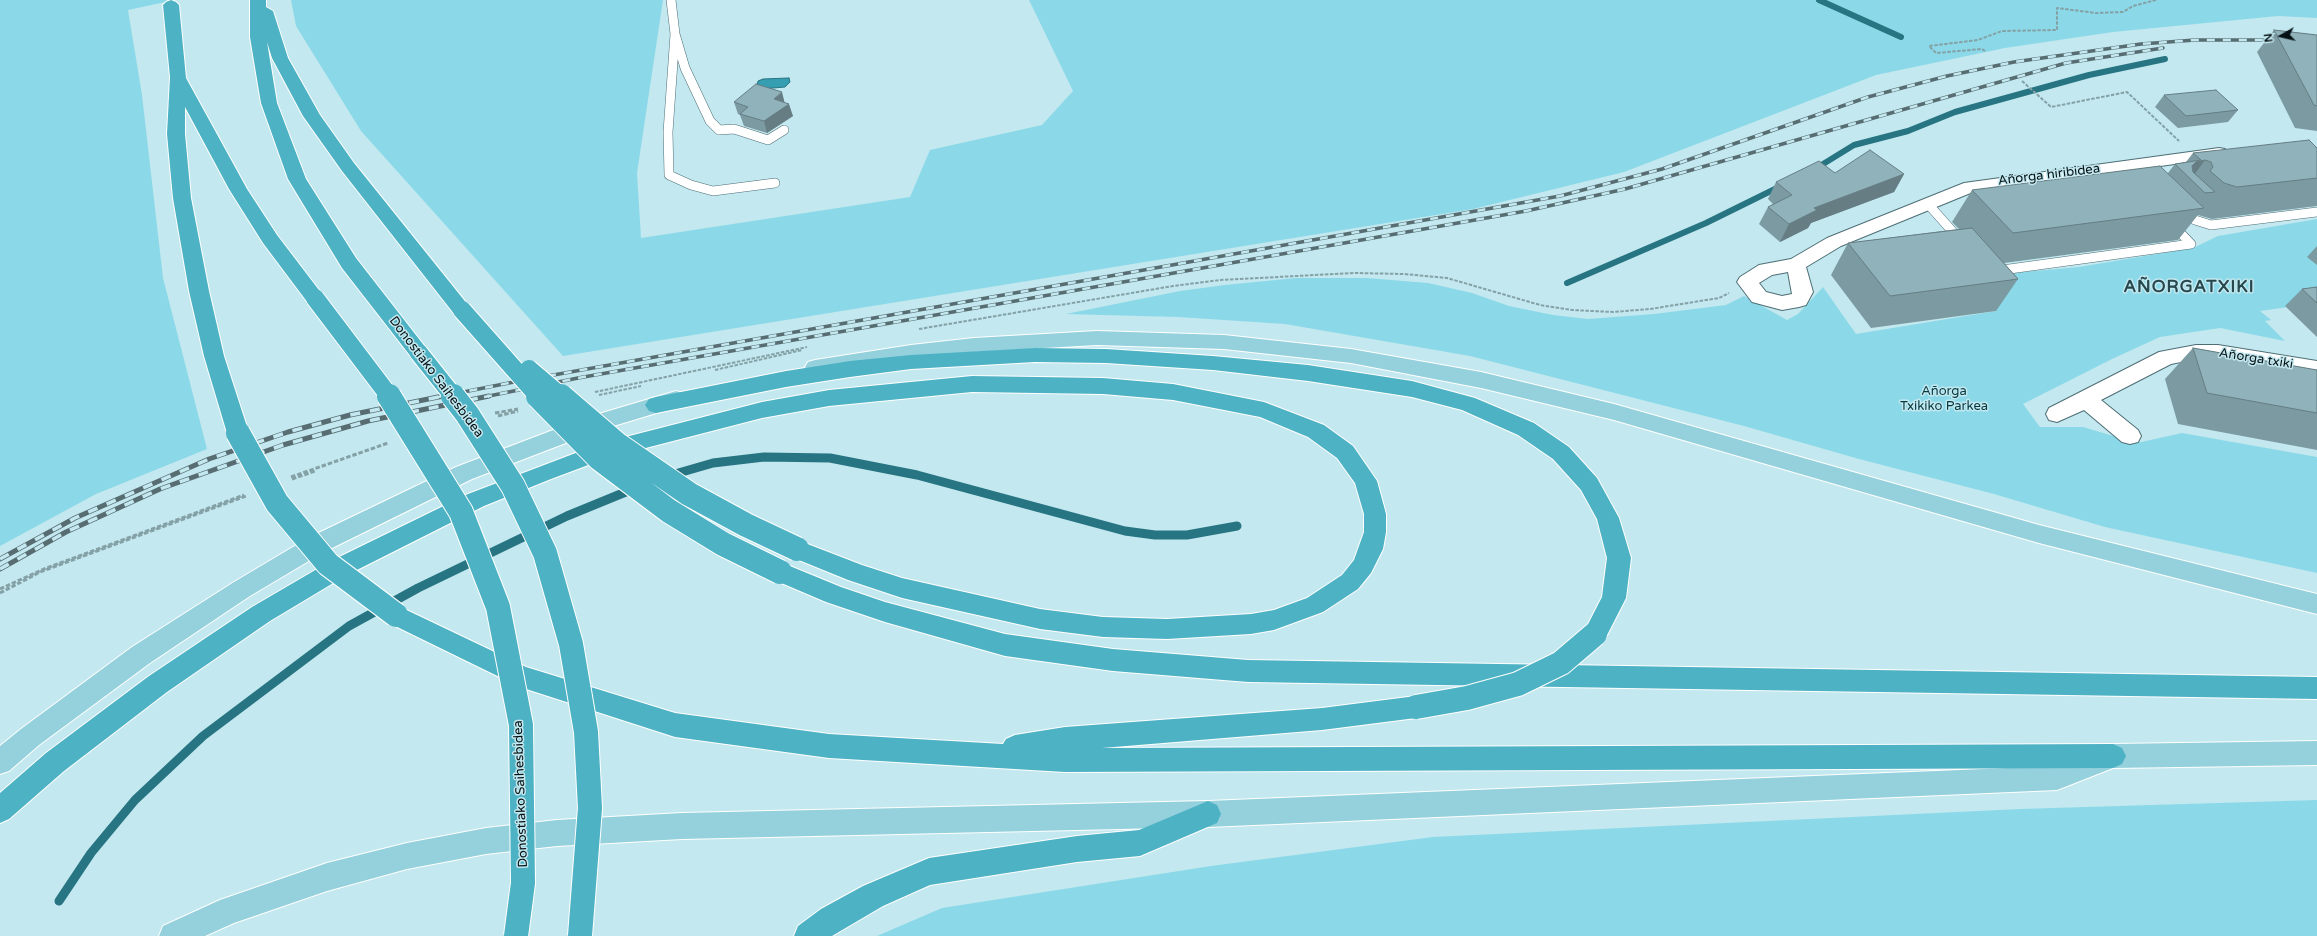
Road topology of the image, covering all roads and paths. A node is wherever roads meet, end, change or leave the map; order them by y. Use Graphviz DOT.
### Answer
graph roads {
  1 [pos="258,0"];
  2 [pos="262,0"];
  3 [pos="671,0"];
  4 [pos="2156,0"];
  5 [pos="171,5"];
  6 [pos="675,34"];
  7 [pos="1985,51"];
  8 [pos="178,77"];
  9 [pos="2022,81"];
  10 [pos="784,130"];
  11 [pos="2235,151"];
  12 [pos="2196,156"];
  13 [pos="775,183"];
  14 [pos="1928,204"];
  15 [pos="2178,204"];
  16 [pos="2317,212"];
  17 [pos="2163,215"];
  18 [pos="1969,249"];
  19 [pos="1796,264"];
  20 [pos="1984,266"];
  21 [pos="462,310"];
  22 [pos="2317,369"];
  23 [pos="2085,399"];
  24 [pos="656,405"];
  25 [pos="2057,414"];
  26 [pos="2130,436"];
  27 [pos="2317,604"];
  28 [pos="2317,688"];
  29 [pos="2317,753"];
  30 [pos="976,754"];
  31 [pos="2114,756"];
  32 [pos="0,762"];
  33 [pos="0,810"];
  34 [pos="1208,814"];
  35 [pos="173,936"];
  36 [pos="516,936"];
  37 [pos="580,936"];
  38 [pos="808,936"];
  1 -- 37 [label="highway, Donostiako Saihesbidea, bridge"];
  2 -- 21 [label="highway"];
  3 -- 6 [label="lane"];
  4 -- 7 [label="path"];
  5 -- 8 [label="highway"];
  6 -- 10 [label="lane"];
  6 -- 13 [label="lane"];
  8 -- 30 [label="highway, bridge"];
  8 -- 36 [label="highway, Donostiako Saihesbidea, bridge"];
  9 -- 12 [label="path"];
  11 -- 12 [label="street, Añorga hiribidea"];
  12 -- 14 [label="street, Añorga hiribidea"];
  14 -- 18 [label="lane"];
  14 -- 19 [label="street, Añorga hiribidea"];
  15 -- 16 [label="lane"];
  17 -- 20 [label="lane"];
  19 -- 19 [label="street, Añorga hiribidea"];
  21 -- 28 [label="highway, bridge"];
  21 -- 33 [label="highway, bridge"];
  22 -- 23 [label="street, Añorga txiki"];
  23 -- 25 [label="street, Añorga txiki"];
  23 -- 26 [label="street"];
  24 -- 27 [label="main road"];
  24 -- 30 [label="highway, bridge"];
  24 -- 32 [label="main road"];
  29 -- 31 [label="main road"];
  30 -- 31 [label="highway"];
  31 -- 34 [label="main road"];
  34 -- 35 [label="main road"];
  34 -- 38 [label="highway"];
}
